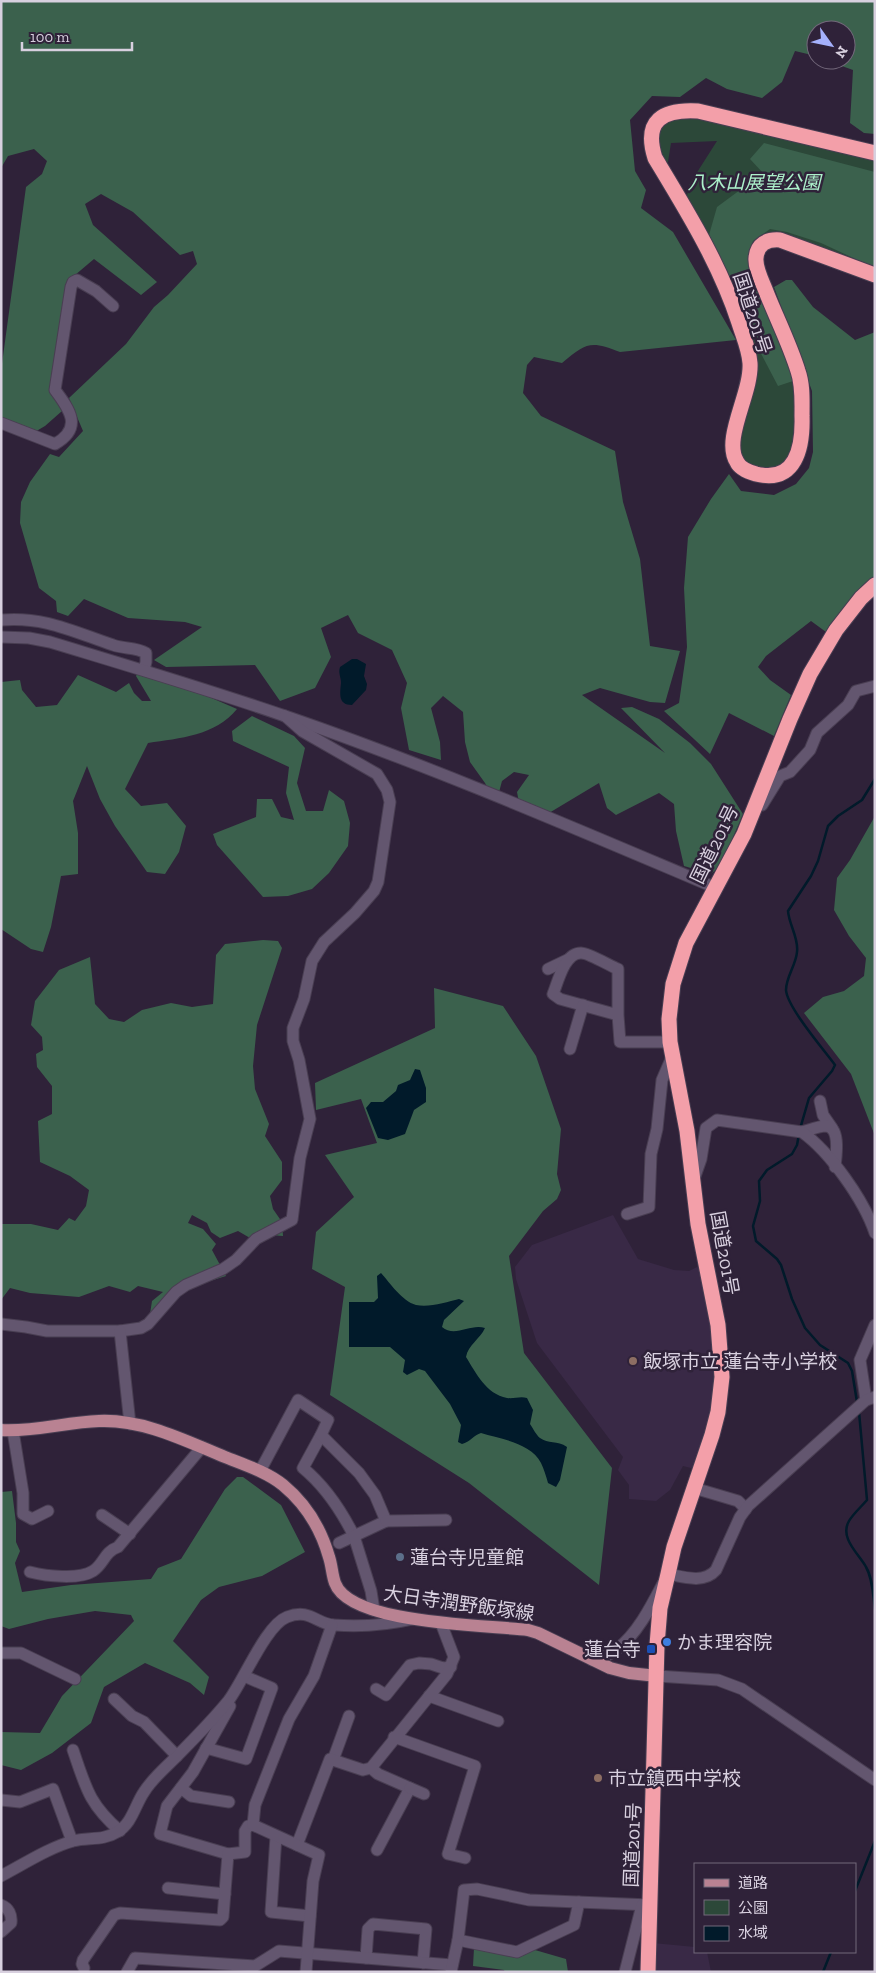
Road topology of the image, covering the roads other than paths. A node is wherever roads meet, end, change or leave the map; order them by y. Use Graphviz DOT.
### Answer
graph roads {
  1 [pos="875,153"];
  2 [pos="875,275"];
  3 [pos="113,306"];
  4 [pos="1,423"];
  5 [pos="875,585"];
  6 [pos="1,620"];
  7 [pos="1,637"];
  8 [pos="144,670"];
  9 [pos="875,686"];
  10 [pos="285,716"];
  11 [pos="755,804"];
  12 [pos="716,888"];
  13 [pos="570,958"];
  14 [pos="548,969"];
  15 [pos="583,1005"];
  16 [pos="618,1014"];
  17 [pos="570,1049"];
  18 [pos="671,1050"];
  19 [pos="820,1101"];
  20 [pos="832,1128"];
  21 [pos="802,1132"];
  22 [pos="835,1167"];
  23 [pos="694,1179"];
  24 [pos="627,1214"];
  25 [pos="875,1233"];
  26 [pos="1,1324"];
  27 [pos="875,1325"];
  28 [pos="120,1331"];
  29 [pos="871,1398"];
  30 [pos="130,1424"];
  31 [pos="7,1430"];
  32 [pos="321,1435"];
  33 [pos="202,1447"];
  34 [pos="260,1471"];
  35 [pos="694,1488"];
  36 [pos="746,1509"];
  37 [pos="48,1511"];
  38 [pos="102,1515"];
  39 [pos="446,1520"];
  40 [pos="386,1521"];
  41 [pos="130,1534"];
  42 [pos="354,1536"];
  43 [pos="339,1543"];
  44 [pos="30,1572"];
  45 [pos="668,1574"];
  46 [pos="374,1610"];
  47 [pos="415,1619"];
  48 [pos="441,1623"];
  49 [pos="332,1625"];
  50 [pos="1,1653"];
  51 [pos="592,1660"];
  52 [pos="451,1667"];
  53 [pos="657,1676"];
  54 [pos="75,1679"];
  55 [pos="241,1681"];
  56 [pos="376,1689"];
  57 [pos="429,1696"];
  58 [pos="114,1699"];
  59 [pos="349,1716"];
  60 [pos="498,1721"];
  61 [pos="394,1737"];
  62 [pos="206,1748"];
  63 [pos="73,1750"];
  64 [pos="177,1756"];
  65 [pos="333,1760"];
  66 [pos="371,1768"];
  67 [pos="875,1780"];
  68 [pos="181,1788"];
  69 [pos="410,1788"];
  70 [pos="424,1794"];
  71 [pos="1,1800"];
  72 [pos="229,1802"];
  73 [pos="252,1825"];
  74 [pos="120,1831"];
  75 [pos="276,1836"];
  76 [pos="72,1841"];
  77 [pos="297,1845"];
  78 [pos="377,1850"];
  79 [pos="228,1854"];
  80 [pos="465,1858"];
  81 [pos="1,1876"];
  82 [pos="168,1888"];
  83 [pos="225,1894"];
  84 [pos="579,1902"];
  85 [pos="1,1905"];
  86 [pos="646,1905"];
  87 [pos="310,1916"];
  88 [pos="1,1932"];
  89 [pos="458,1940"];
  90 [pos="307,1953"];
  91 [pos="366,1958"];
  92 [pos="423,1963"];
  93 [pos="206,1967"];
  94 [pos="255,1969"];
  95 [pos="451,1969"];
  96 [pos="83,1970"];
  97 [pos="96,1972"];
  98 [pos="127,1972"];
  99 [pos="306,1972"];
  100 [pos="625,1972"];
  101 [pos="648,1972"];
  1 -- 2 [label="highway, 国道201号"];
  3 -- 4 [label="street"];
  5 -- 11 [label="highway, 国道201号"];
  6 -- 8 [label="street"];
  7 -- 8 [label="street"];
  8 -- 10 [label="street"];
  9 -- 11 [label="street"];
  10 -- 12 [label="street"];
  10 -- 28 [label="street"];
  11 -- 12 [label="highway, 国道201号"];
  12 -- 18 [label="highway, 国道201号"];
  13 -- 14 [label="street"];
  13 -- 15 [label="street"];
  13 -- 16 [label="street"];
  15 -- 16 [label="street"];
  15 -- 17 [label="street"];
  16 -- 18 [label="street"];
  18 -- 23 [label="highway, 国道201号"];
  18 -- 24 [label="street"];
  19 -- 20 [label="street"];
  20 -- 21 [label="street"];
  20 -- 22 [label="street"];
  21 -- 22 [label="street"];
  21 -- 23 [label="street"];
  22 -- 25 [label="street"];
  23 -- 35 [label="highway, 国道201号"];
  26 -- 28 [label="street"];
  27 -- 29 [label="street"];
  28 -- 30 [label="street"];
  29 -- 36 [label="street"];
  30 -- 31 [label="main road, 大日寺潤野飯塚線"];
  30 -- 33 [label="main road, 大日寺潤野飯塚線"];
  31 -- 37 [label="street"];
  32 -- 34 [label="street"];
  32 -- 40 [label="street"];
  32 -- 42 [label="street"];
  33 -- 34 [label="main road, 大日寺潤野飯塚線"];
  33 -- 41 [label="street"];
  34 -- 46 [label="main road, 大日寺潤野飯塚線"];
  35 -- 36 [label="street"];
  35 -- 45 [label="highway, 国道201号"];
  36 -- 45 [label="street"];
  38 -- 41 [label="street"];
  39 -- 40 [label="street"];
  40 -- 42 [label="street"];
  41 -- 44 [label="street"];
  42 -- 43 [label="street"];
  42 -- 46 [label="street"];
  45 -- 51 [label="street"];
  45 -- 53 [label="highway, 国道201号"];
  46 -- 47 [label="main road, 大日寺潤野飯塚線"];
  47 -- 48 [label="main road, 大日寺潤野飯塚線"];
  47 -- 49 [label="street"];
  48 -- 51 [label="main road, 大日寺潤野飯塚線"];
  48 -- 52 [label="street"];
  49 -- 55 [label="street"];
  49 -- 73 [label="street"];
  50 -- 54 [label="street"];
  51 -- 53 [label="main road, 大日寺潤野飯塚線"];
  52 -- 56 [label="street"];
  52 -- 57 [label="street"];
  53 -- 67 [label="street"];
  53 -- 86 [label="highway, 国道201号"];
  55 -- 62 [label="street"];
  55 -- 62 [label="street"];
  55 -- 64 [label="street"];
  57 -- 60 [label="street"];
  57 -- 61 [label="street"];
  58 -- 64 [label="street"];
  59 -- 65 [label="street"];
  61 -- 66 [label="street"];
  61 -- 80 [label="street"];
  62 -- 68 [label="street"];
  63 -- 74 [label="street"];
  64 -- 74 [label="street"];
  65 -- 66 [label="street"];
  65 -- 77 [label="street"];
  66 -- 69 [label="street"];
  68 -- 72 [label="street"];
  68 -- 79 [label="street"];
  69 -- 70 [label="street"];
  69 -- 78 [label="street"];
  71 -- 76 [label="street"];
  73 -- 75 [label="street"];
  73 -- 79 [label="street"];
  74 -- 76 [label="street"];
  75 -- 77 [label="street"];
  75 -- 87 [label="street"];
  76 -- 81 [label="street"];
  77 -- 87 [label="street"];
  79 -- 83 [label="street"];
  82 -- 83 [label="street"];
  83 -- 96 [label="street"];
  84 -- 86 [label="street"];
  84 -- 89 [label="street"];
  84 -- 89 [label="street"];
  85 -- 88 [label="street"];
  86 -- 100 [label="street"];
  86 -- 101 [label="highway, 国道201号"];
  87 -- 90 [label="street"];
  89 -- 95 [label="street"];
  90 -- 91 [label="street"];
  90 -- 94 [label="street"];
  90 -- 99 [label="street"];
  91 -- 92 [label="street"];
  91 -- 92 [label="street"];
  92 -- 95 [label="street"];
  93 -- 94 [label="street"];
  93 -- 98 [label="street"];
  96 -- 97 [label="street"];
}
